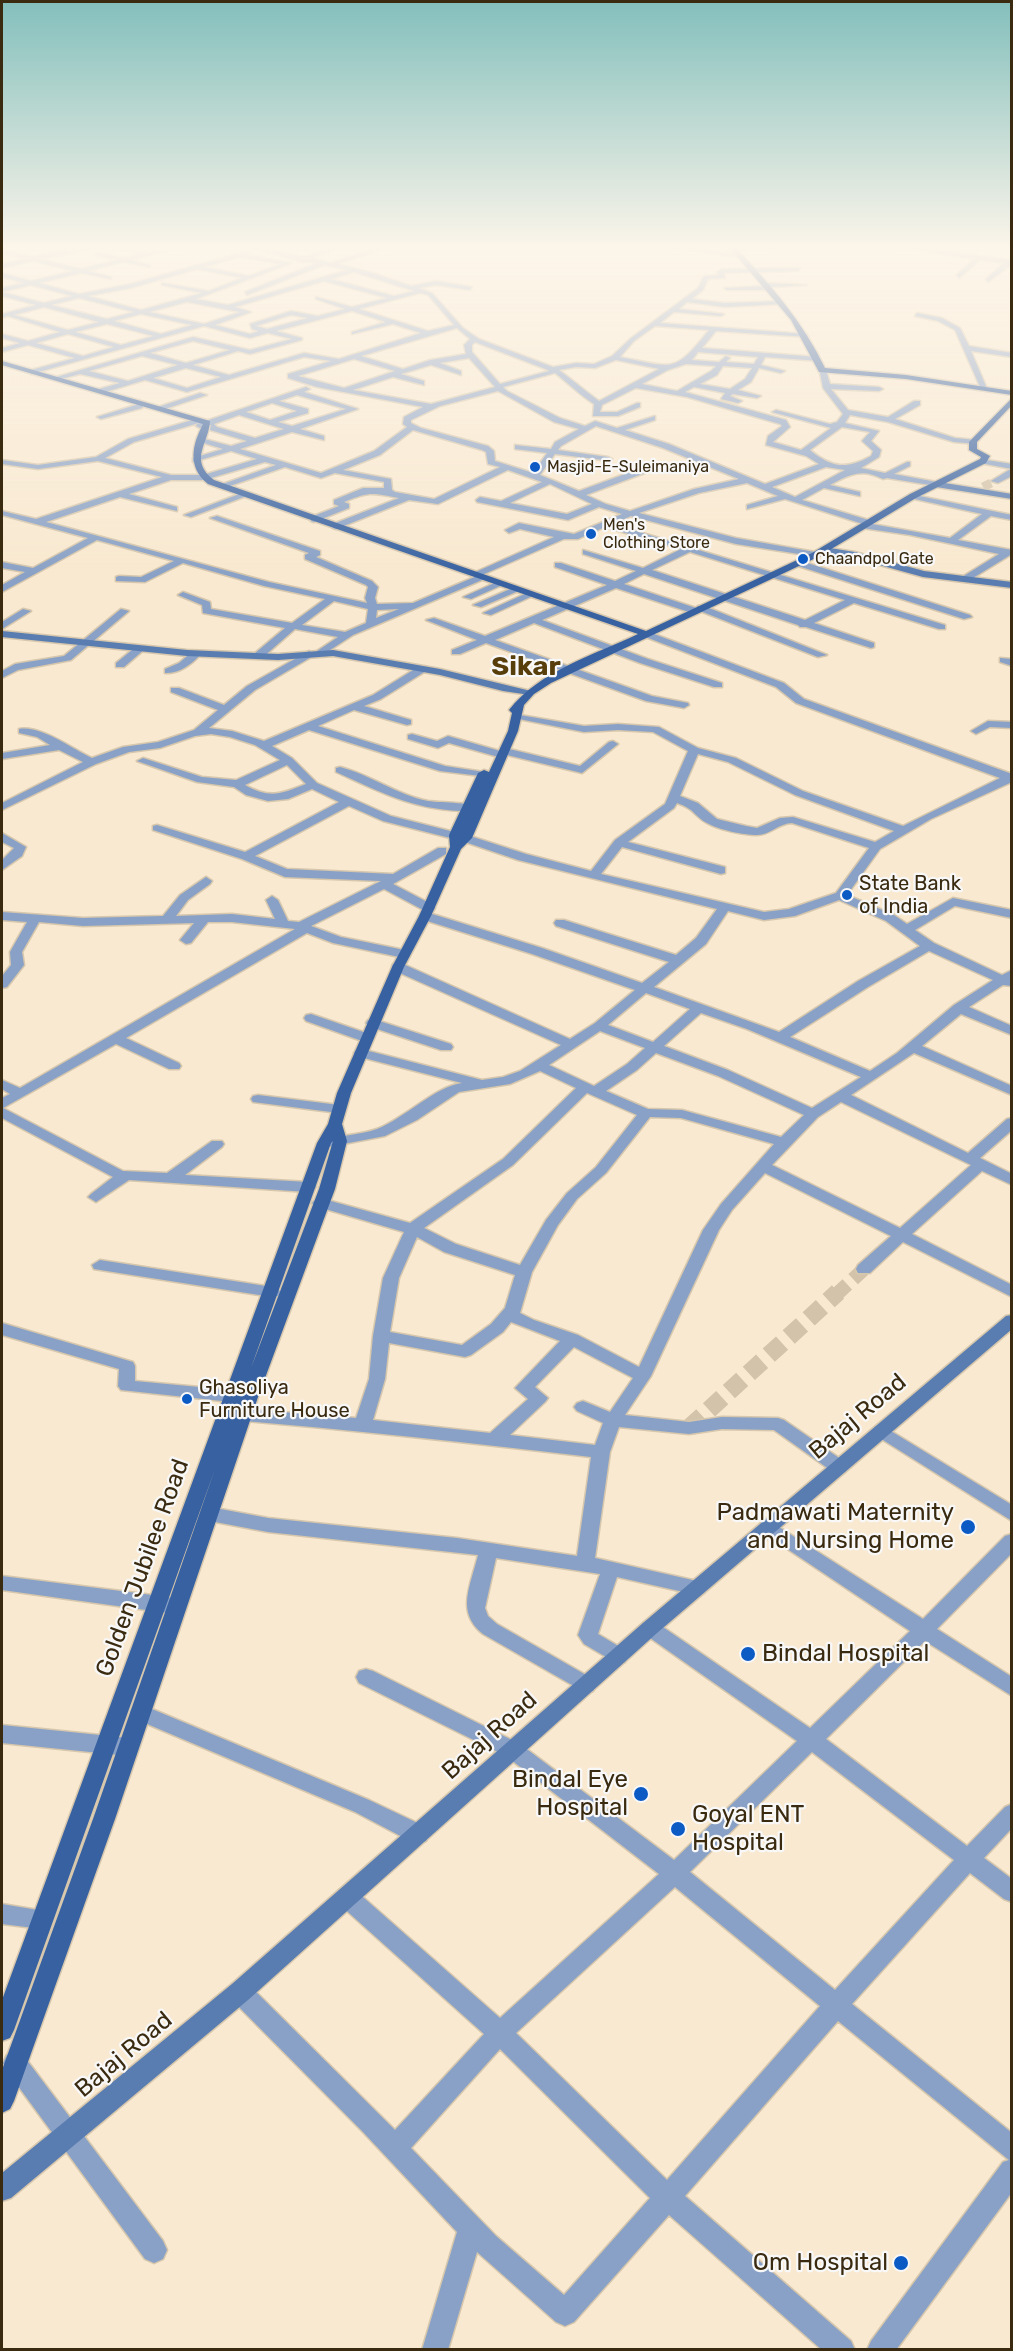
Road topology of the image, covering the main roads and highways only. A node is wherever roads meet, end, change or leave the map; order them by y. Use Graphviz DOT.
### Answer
graph roads {
  1 [pos="817,357"];
  2 [pos="2,365"];
  3 [pos="1011,393"];
  4 [pos="1011,400"];
  5 [pos="1008,408"];
  6 [pos="202,424"];
  7 [pos="646,634"];
  8 [pos="519,704"];
  9 [pos="500,753"];
  10 [pos="314,1195"];
  11 [pos="233,1408"];
  12 [pos="2,2030"];
  13 [pos="2,2101"];
  1 -- 3 [label="main road"];
  2 -- 6 [label="main road"];
  2 -- 6 [label="main road"];
  4 -- 5 [label="main road"];
  5 -- 7 [label="main road"];
  6 -- 7 [label="main road"];
  7 -- 8 [label="main road"];
  8 -- 9 [label="main road"];
  8 -- 9 [label="main road"];
  9 -- 10 [label="main road"];
  10 -- 11 [label="main road"];
  10 -- 11 [label="main road, Golden Jubilee Road"];
  11 -- 12 [label="main road, Golden Jubilee Road"];
  11 -- 13 [label="main road"];
}
